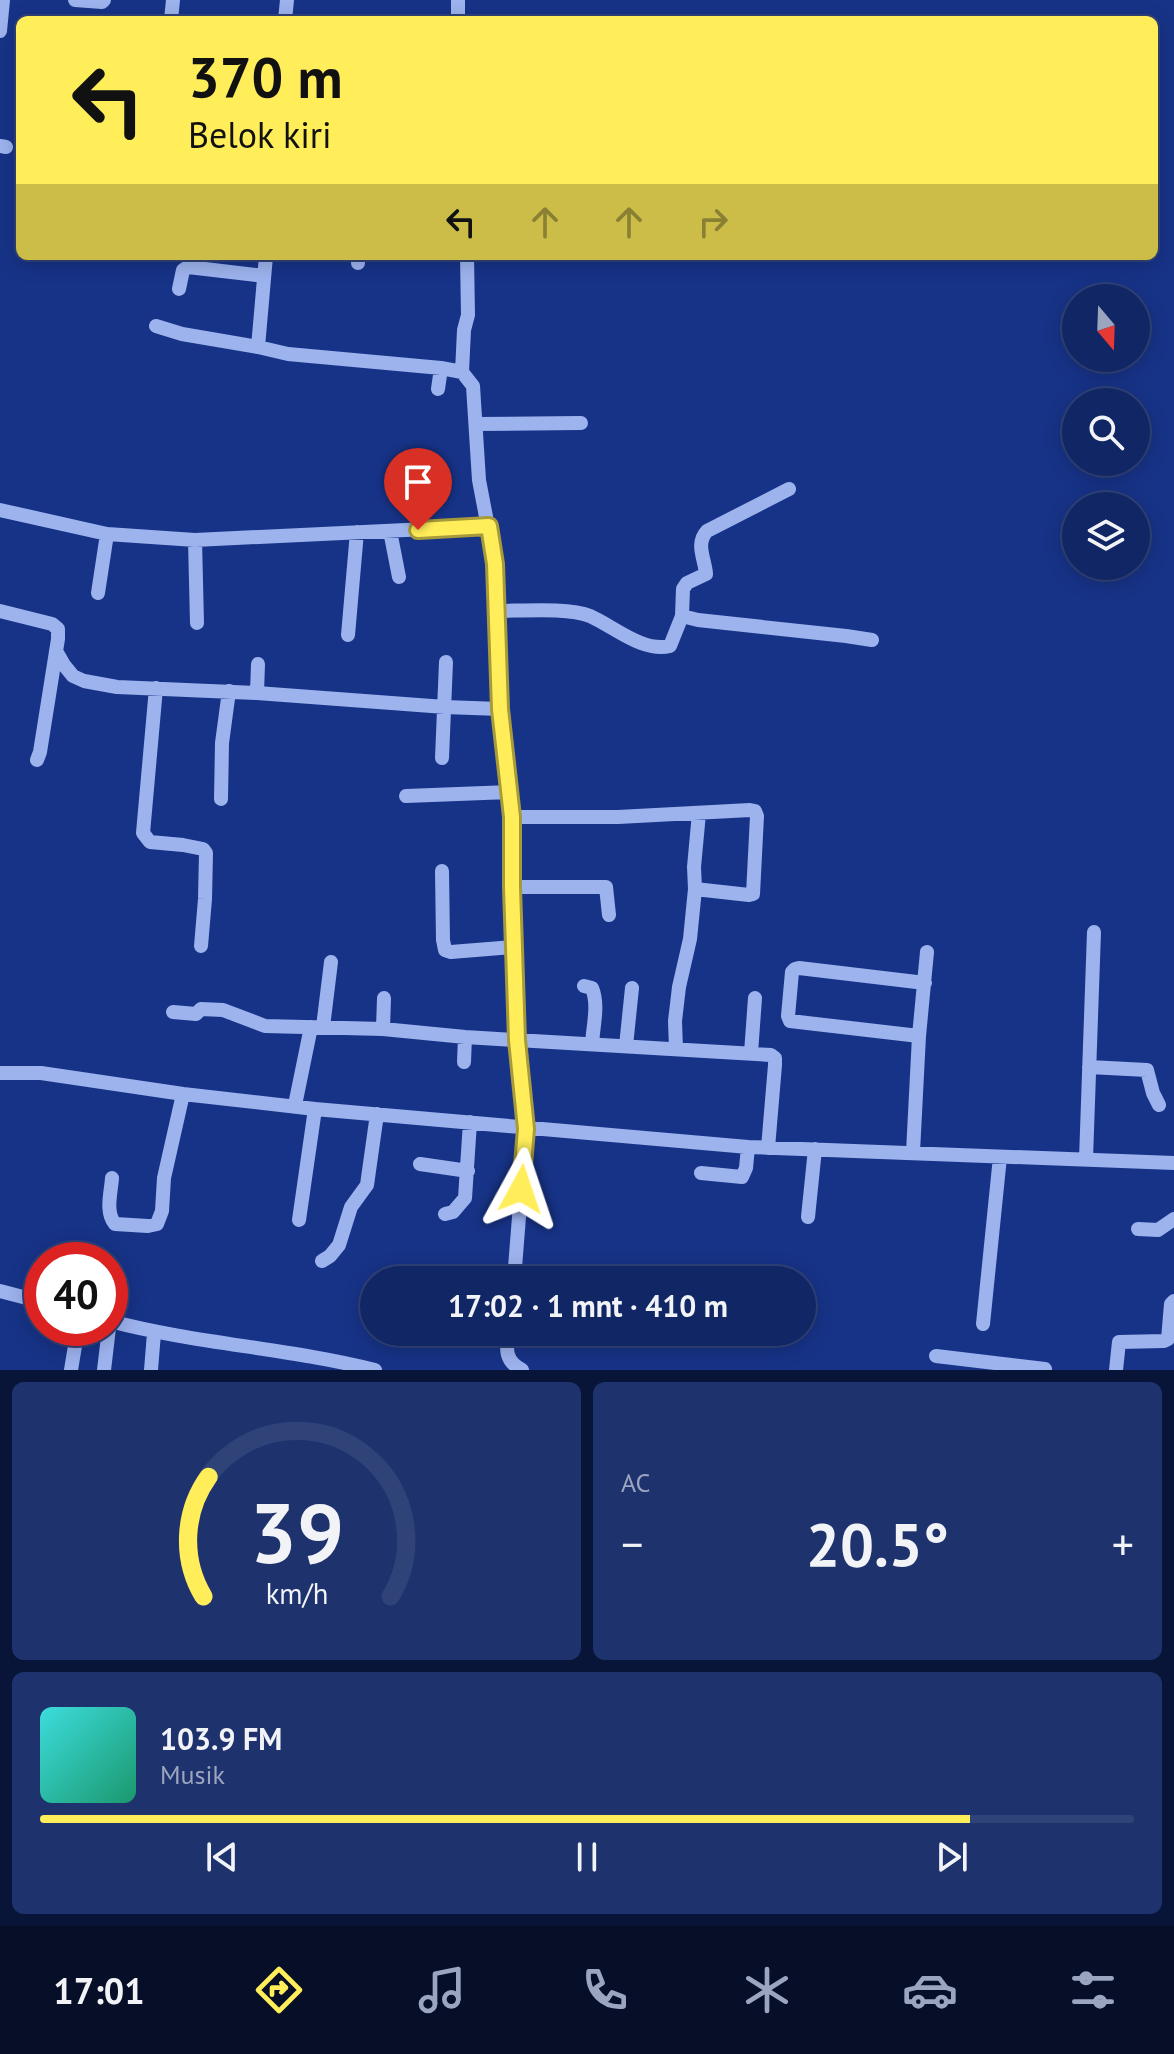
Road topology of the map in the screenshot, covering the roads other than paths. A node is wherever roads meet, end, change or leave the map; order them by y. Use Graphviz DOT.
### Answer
graph roads {
  1 [pos="3,0"];
  2 [pos="75,0"];
  3 [pos="104,0"];
  4 [pos="0,31"];
  5 [pos="266,260"];
  6 [pos="467,260"];
  7 [pos="196,262"];
  8 [pos="264,276"];
  9 [pos="179,289"];
  10 [pos="156,326"];
  11 [pos="258,347"];
  12 [pos="441,368"];
  13 [pos="462,372"];
  14 [pos="438,389"];
  15 [pos="581,423"];
  16 [pos="476,424"];
  17 [pos="789,489"];
  18 [pos="0,510"];
  19 [pos="481,527"];
  20 [pos="390,531"];
  21 [pos="357,532"];
  22 [pos="107,534"];
  23 [pos="195,540"];
  24 [pos="399,577"];
  25 [pos="98,593"];
  26 [pos="0,611"];
  27 [pos="496,611"];
  28 [pos="682,616"];
  29 [pos="197,623"];
  30 [pos="348,635"];
  31 [pos="872,640"];
  32 [pos="56,651"];
  33 [pos="446,662"];
  34 [pos="258,664"];
  35 [pos="156,688"];
  36 [pos="229,691"];
  37 [pos="257,693"];
  38 [pos="445,707"];
  39 [pos="500,709"];
  40 [pos="442,758"];
  41 [pos="37,760"];
  42 [pos="511,792"];
  43 [pos="406,796"];
  44 [pos="221,799"];
  45 [pos="699,813"];
  46 [pos="512,817"];
  47 [pos="442,871"];
  48 [pos="512,887"];
  49 [pos="695,889"];
  50 [pos="609,915"];
  51 [pos="1094,932"];
  52 [pos="201,946"];
  53 [pos="514,947"];
  54 [pos="927,952"];
  55 [pos="331,962"];
  56 [pos="925,983"];
  57 [pos="584,986"];
  58 [pos="632,988"];
  59 [pos="384,998"];
  60 [pos="755,998"];
  61 [pos="173,1012"];
  62 [pos="317,1027"];
  63 [pos="383,1029"];
  64 [pos="919,1036"];
  65 [pos="465,1037"];
  66 [pos="517,1040"];
  67 [pos="592,1044"];
  68 [pos="626,1046"];
  69 [pos="676,1049"];
  70 [pos="751,1053"];
  71 [pos="464,1062"];
  72 [pos="1089,1067"];
  73 [pos="0,1073"];
  74 [pos="183,1094"];
  75 [pos="295,1105"];
  76 [pos="1159,1105"];
  77 [pos="315,1109"];
  78 [pos="377,1114"];
  79 [pos="470,1122"];
  80 [pos="526,1129"];
  81 [pos="748,1147"];
  82 [pos="768,1148"];
  83 [pos="815,1149"];
  84 [pos="913,1152"];
  85 [pos="1000,1157"];
  86 [pos="1086,1159"];
  87 [pos="1174,1163"];
  88 [pos="420,1164"];
  89 [pos="468,1171"];
  90 [pos="701,1173"];
  91 [pos="112,1178"];
  92 [pos="445,1214"];
  93 [pos="808,1217"];
  94 [pos="1174,1219"];
  95 [pos="299,1220"];
  96 [pos="1138,1229"];
  97 [pos="322,1261"];
  98 [pos="515,1266"];
  99 [pos="0,1291"];
  100 [pos="24,1297"];
  101 [pos="1174,1301"];
  102 [pos="983,1324"];
  103 [pos="128,1326"];
  104 [pos="154,1333"];
  105 [pos="75,1346"];
  106 [pos="107,1346"];
  107 [pos="508,1346"];
  108 [pos="936,1356"];
  109 [pos="1011,1368"];
  110 [pos="517,1369"];
  111 [pos="1045,1369"];
  112 [pos="71,1370"];
  113 [pos="104,1370"];
  114 [pos="151,1370"];
  115 [pos="375,1370"];
  116 [pos="1116,1370"];
  1 -- 4 [label="street"];
  2 -- 3 [label="street"];
  5 -- 8 [label="street"];
  6 -- 13 [label="street"];
  7 -- 8 [label="street"];
  7 -- 9 [label="street"];
  8 -- 11 [label="street"];
  10 -- 11 [label="street"];
  11 -- 12 [label="street"];
  12 -- 13 [label="street"];
  12 -- 14 [label="street"];
  13 -- 16 [label="street"];
  15 -- 16 [label="street"];
  16 -- 19 [label="street"];
  17 -- 28 [label="street"];
  18 -- 22 [label="street"];
  19 -- 20 [label="street"];
  19 -- 27 [label="street"];
  20 -- 21 [label="street"];
  20 -- 24 [label="street"];
  21 -- 23 [label="street"];
  21 -- 30 [label="street"];
  22 -- 23 [label="street"];
  22 -- 25 [label="street"];
  23 -- 29 [label="street"];
  26 -- 32 [label="street"];
  27 -- 28 [label="street"];
  27 -- 39 [label="street"];
  28 -- 31 [label="street"];
  32 -- 35 [label="street"];
  32 -- 41 [label="street"];
  33 -- 38 [label="street"];
  34 -- 37 [label="street"];
  35 -- 36 [label="street"];
  35 -- 52 [label="street"];
  36 -- 37 [label="street"];
  36 -- 44 [label="street"];
  37 -- 38 [label="street"];
  38 -- 39 [label="street"];
  38 -- 40 [label="street"];
  39 -- 42 [label="street"];
  42 -- 43 [label="street"];
  42 -- 46 [label="street"];
  45 -- 46 [label="street"];
  45 -- 49 [label="street"];
  45 -- 49 [label="street"];
  46 -- 48 [label="street"];
  47 -- 53 [label="street"];
  48 -- 50 [label="street"];
  48 -- 53 [label="street"];
  49 -- 69 [label="street"];
  51 -- 72 [label="street"];
  53 -- 66 [label="street"];
  54 -- 56 [label="street"];
  55 -- 62 [label="street"];
  56 -- 64 [label="street"];
  56 -- 64 [label="street"];
  57 -- 67 [label="street"];
  58 -- 68 [label="street"];
  59 -- 63 [label="street"];
  60 -- 70 [label="street"];
  61 -- 62 [label="street"];
  62 -- 63 [label="street"];
  62 -- 75 [label="street"];
  63 -- 65 [label="street"];
  64 -- 84 [label="street"];
  65 -- 66 [label="street"];
  65 -- 71 [label="street"];
  66 -- 67 [label="street"];
  66 -- 80 [label="street"];
  67 -- 68 [label="street"];
  68 -- 69 [label="street"];
  69 -- 70 [label="street"];
  70 -- 82 [label="street"];
  72 -- 76 [label="street"];
  72 -- 86 [label="street"];
  73 -- 74 [label="street"];
  74 -- 75 [label="street"];
  74 -- 91 [label="street"];
  75 -- 77 [label="street"];
  77 -- 78 [label="street"];
  77 -- 95 [label="street"];
  78 -- 79 [label="street"];
  78 -- 97 [label="street"];
  79 -- 80 [label="street"];
  79 -- 89 [label="street"];
  80 -- 81 [label="street"];
  80 -- 98 [label="street"];
  81 -- 82 [label="street"];
  81 -- 90 [label="street"];
  82 -- 83 [label="street"];
  83 -- 84 [label="street"];
  83 -- 93 [label="street"];
  84 -- 85 [label="street"];
  85 -- 86 [label="street"];
  85 -- 102 [label="street"];
  86 -- 87 [label="street"];
  88 -- 89 [label="street"];
  89 -- 92 [label="street"];
  94 -- 96 [label="street"];
  99 -- 100 [label="street"];
  101 -- 116 [label="street"];
  103 -- 104 [label="street"];
  104 -- 114 [label="street"];
  104 -- 115 [label="street"];
  105 -- 112 [label="street"];
  106 -- 113 [label="street"];
  107 -- 110 [label="street"];
  108 -- 109 [label="street"];
  109 -- 111 [label="street"];
}
